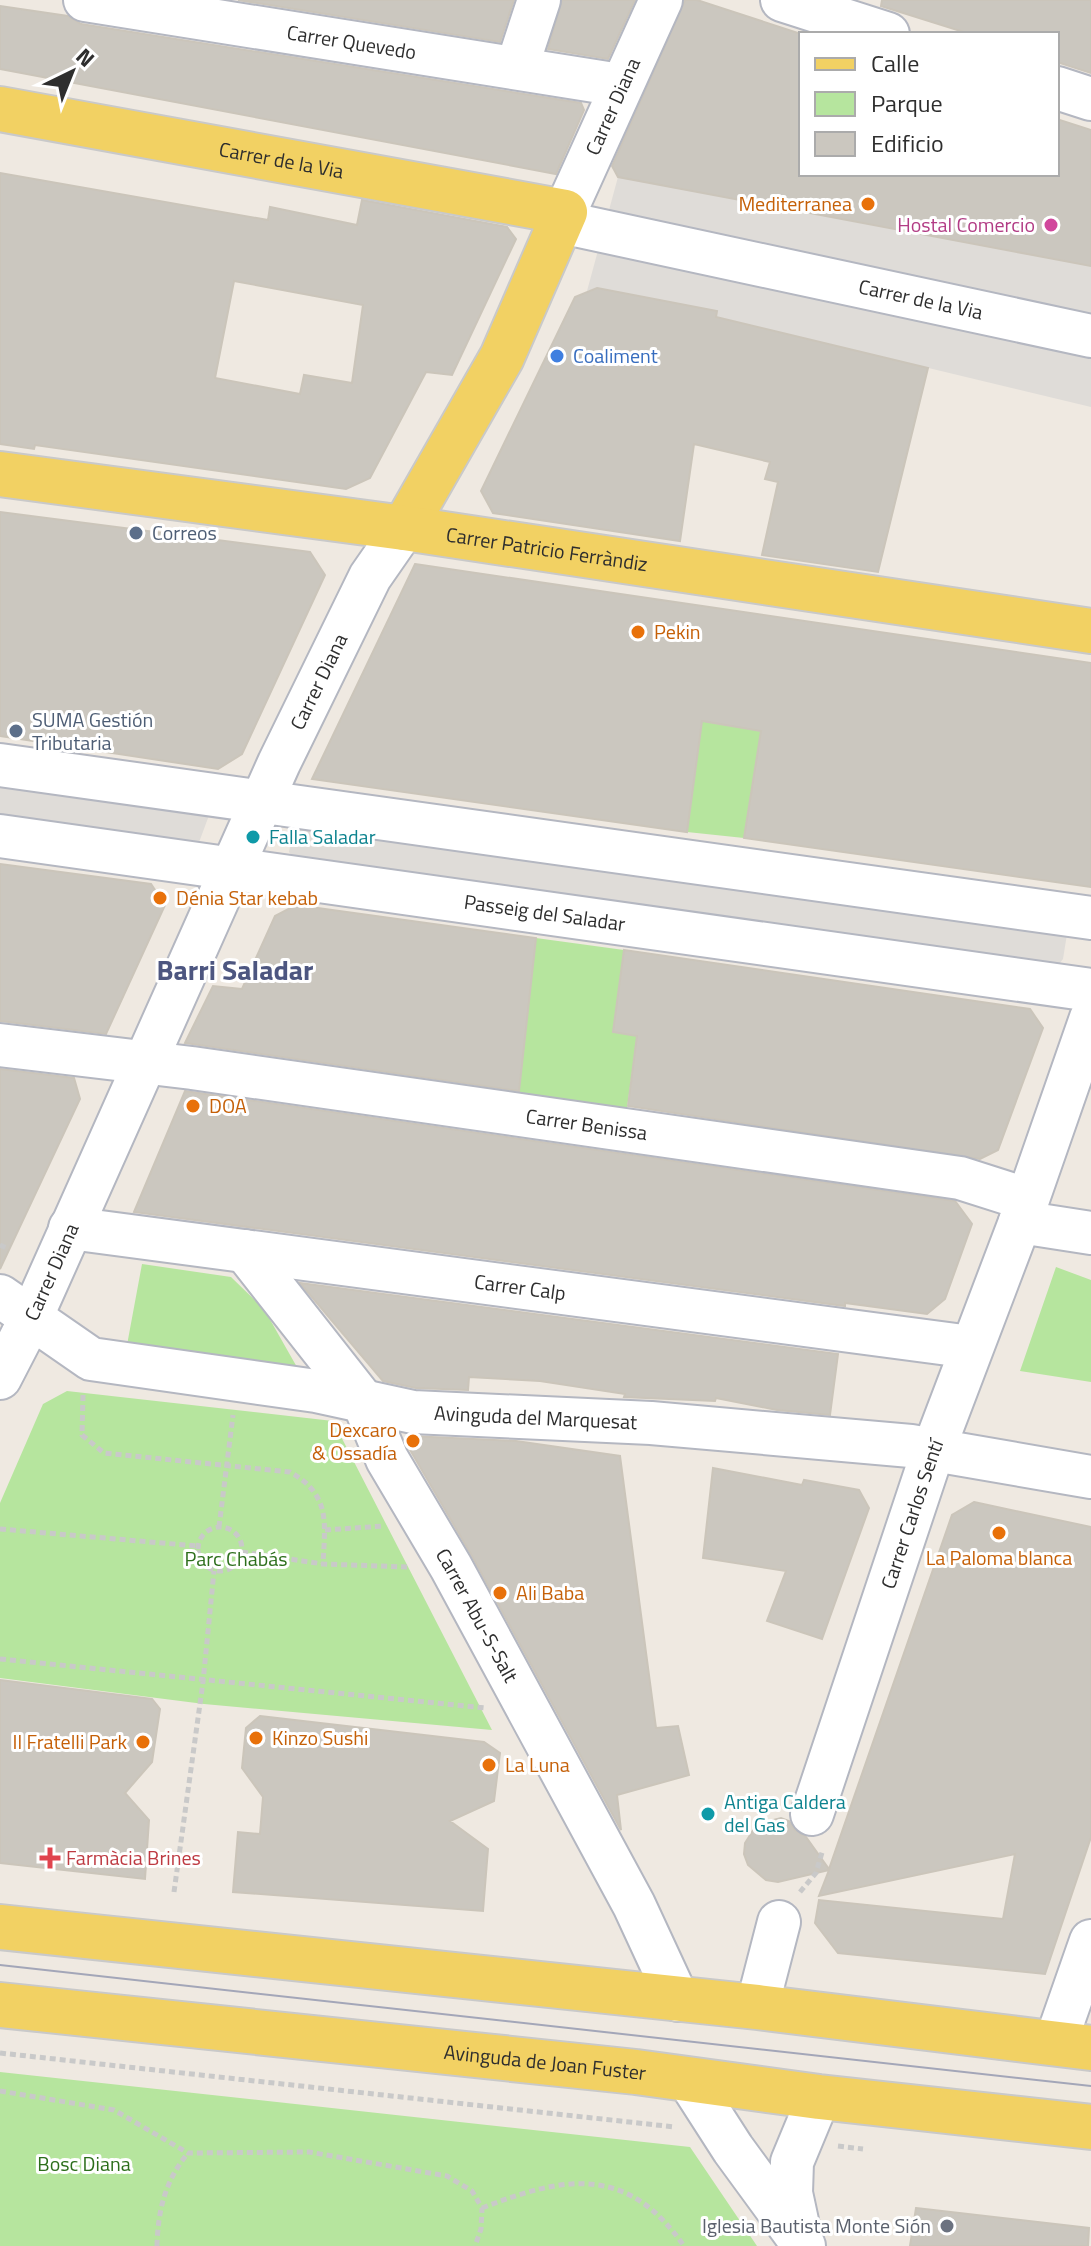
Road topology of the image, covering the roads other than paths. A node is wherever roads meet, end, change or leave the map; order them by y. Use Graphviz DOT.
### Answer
graph roads {
  1 [pos="85,0"];
  2 [pos="539,0"];
  3 [pos="661,0"];
  4 [pos="782,0"];
  5 [pos="254,14"];
  6 [pos="882,32"];
  7 [pos="517,67"];
  8 [pos="620,85"];
  9 [pos="1059,89"];
  10 [pos="1091,99"];
  11 [pos="0,109"];
  12 [pos="563,217"];
  13 [pos="1091,336"];
  14 [pos="0,474"];
  15 [pos="404,528"];
  16 [pos="1091,631"];
  17 [pos="0,765"];
  18 [pos="264,800"];
  19 [pos="0,836"];
  20 [pos="232,871"];
  21 [pos="1091,918"];
  22 [pos="1091,990"];
  23 [pos="1091,1018"];
  24 [pos="0,1045"];
  25 [pos="145,1064"];
  26 [pos="1023,1210"];
  27 [pos="70,1228"];
  28 [pos="1091,1233"];
  29 [pos="245,1251"];
  30 [pos="15,1307"];
  31 [pos="971,1347"];
  32 [pos="0,1378"];
  33 [pos="363,1401"];
  34 [pos="933,1451"];
  35 [pos="1091,1477"];
  36 [pos="812,1814"];
  37 [pos="779,1922"];
  38 [pos="0,1927"];
  39 [pos="1091,1941"];
  40 [pos="678,2000"];
  41 [pos="0,2005"];
  42 [pos="757,2007"];
  43 [pos="1073,2046"];
  44 [pos="688,2079"];
  45 [pos="819,2097"];
  46 [pos="1091,2127"];
  47 [pos="803,2243"];
  1 -- 5 [label="street, Carrer Quevedo"];
  2 -- 7 [label="street"];
  3 -- 8 [label="street, Carrer Diana"];
  4 -- 6 [label="street"];
  5 -- 7 [label="street, Carrer Quevedo"];
  7 -- 8 [label="street, Carrer Quevedo"];
  8 -- 12 [label="street, Carrer Diana"];
  9 -- 10 [label="street"];
  11 -- 12 [label="main road, Carrer de la Via"];
  12 -- 13 [label="street, Carrer de la Via"];
  12 -- 15 [label="main road, Carrer Diana"];
  14 -- 15 [label="main road, Carrer Patricio Ferràndiz"];
  15 -- 16 [label="main road, Carrer Patricio Ferràndiz"];
  15 -- 18 [label="street, Carrer Diana"];
  17 -- 18 [label="street"];
  18 -- 20 [label="street, Carrer Diana"];
  18 -- 21 [label="street"];
  19 -- 20 [label="street, Passeig del Saladar"];
  20 -- 22 [label="street, Passeig del Saladar"];
  20 -- 25 [label="street, Carrer Diana"];
  23 -- 26 [label="street, Carrer Carlos Sentí"];
  24 -- 25 [label="street, Carrer Benissa"];
  25 -- 26 [label="street, Carrer Benissa"];
  25 -- 27 [label="street, Carrer Diana"];
  26 -- 28 [label="street, Carrer Benissa"];
  26 -- 31 [label="street, Carrer Carlos Sentí"];
  27 -- 29 [label="street, Carrer Calp"];
  27 -- 30 [label="street, Carrer Diana"];
  29 -- 31 [label="street, Carrer Calp"];
  29 -- 33 [label="street, Carrer Abu-S-Salt"];
  30 -- 32 [label="street, Carrer Diana"];
  30 -- 33 [label="street, Avinguda del Marquesat"];
  31 -- 34 [label="street, Carrer Carlos Sentí"];
  33 -- 34 [label="street, Avinguda del Marquesat"];
  33 -- 40 [label="street, Carrer Abu-S-Salt"];
  34 -- 35 [label="street, Avinguda del Marquesat"];
  34 -- 36 [label="street, Carrer Carlos Sentí"];
  37 -- 42 [label="street"];
  38 -- 40 [label="main road"];
  39 -- 43 [label="street"];
  40 -- 42 [label="main road"];
  41 -- 44 [label="main road, Avinguda de Joan Fuster"];
  42 -- 43 [label="main road"];
  44 -- 45 [label="main road, Avinguda de Joan Fuster"];
  44 -- 47 [label="street"];
  45 -- 46 [label="main road, Avinguda de Joan Fuster"];
  45 -- 47 [label="street"];
}
